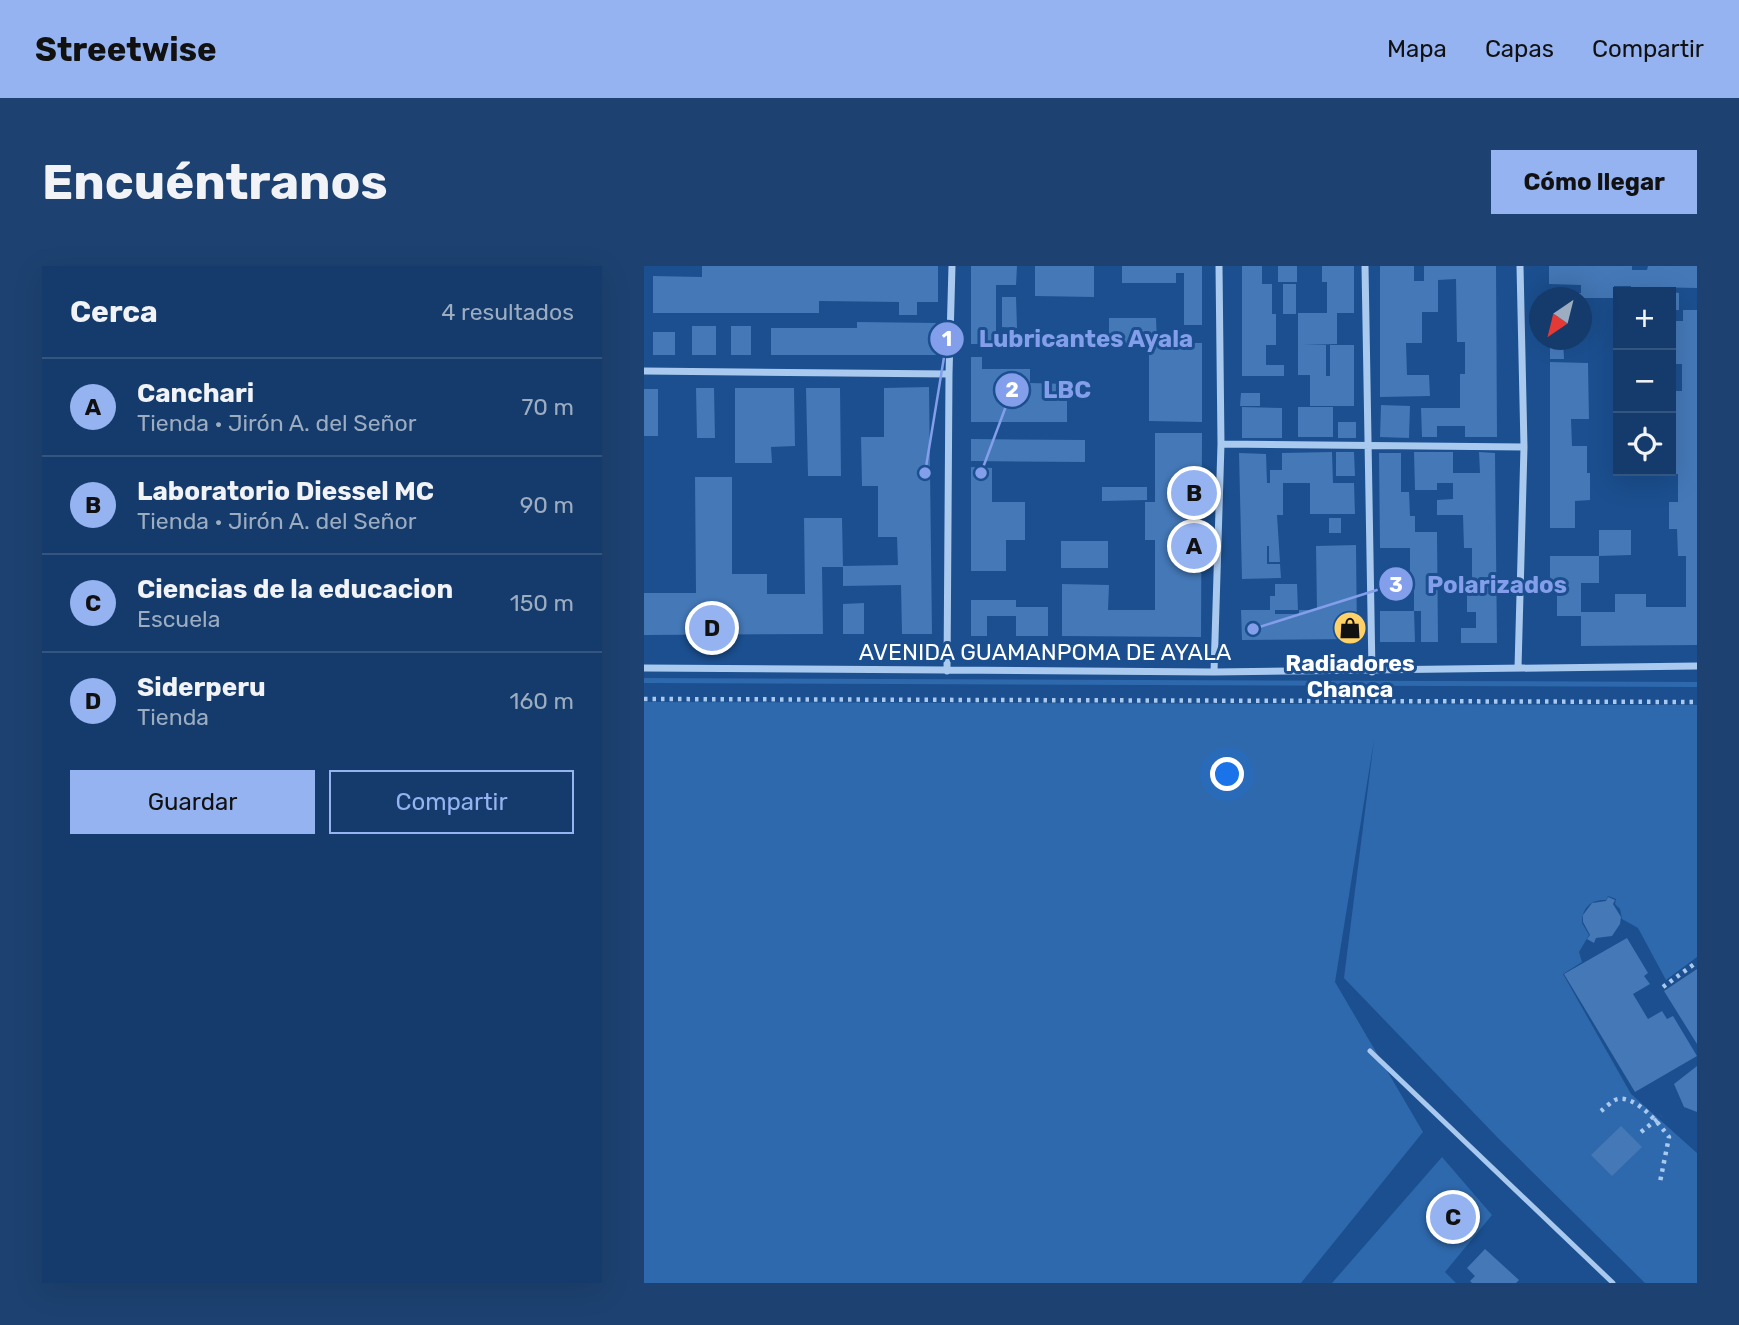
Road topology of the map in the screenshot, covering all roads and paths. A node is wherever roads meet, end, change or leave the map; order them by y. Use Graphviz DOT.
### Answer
graph roads {
  1 [pos="952,266"];
  2 [pos="1219,266"];
  3 [pos="1366,266"];
  4 [pos="1520,266"];
  5 [pos="644,371"];
  6 [pos="949,374"];
  7 [pos="1221,444"];
  8 [pos="1367,444"];
  9 [pos="1524,447"];
  10 [pos="1697,666"];
  11 [pos="644,668"];
  12 [pos="1518,668"];
  13 [pos="947,671"];
  14 [pos="1214,672"];
  15 [pos="1372,672"];
  16 [pos="644,699"];
  17 [pos="1697,702"];
  18 [pos="1697,961"];
  19 [pos="1663,987"];
  20 [pos="1370,1051"];
  21 [pos="1601,1111"];
  22 [pos="1659,1118"];
  23 [pos="1641,1132"];
  24 [pos="1660,1182"];
  25 [pos="1614,1283"];
  1 -- 6 [label="street"];
  2 -- 7 [label="street"];
  3 -- 8 [label="street"];
  4 -- 9 [label="street"];
  5 -- 6 [label="street"];
  6 -- 13 [label="street"];
  7 -- 8 [label="street"];
  7 -- 14 [label="street"];
  8 -- 9 [label="street"];
  8 -- 15 [label="street"];
  9 -- 12 [label="street"];
  10 -- 12 [label="street, AVENIDA GUAMANPOMA DE AYALA"];
  11 -- 13 [label="street, AVENIDA GUAMANPOMA DE AYALA"];
  12 -- 15 [label="street, AVENIDA GUAMANPOMA DE AYALA"];
  13 -- 14 [label="street, AVENIDA GUAMANPOMA DE AYALA"];
  14 -- 15 [label="street, AVENIDA GUAMANPOMA DE AYALA"];
  16 -- 17 [label="path"];
  18 -- 19 [label="path"];
  20 -- 25 [label="lane"];
  21 -- 22 [label="path"];
  22 -- 23 [label="path"];
  22 -- 24 [label="path"];
}
